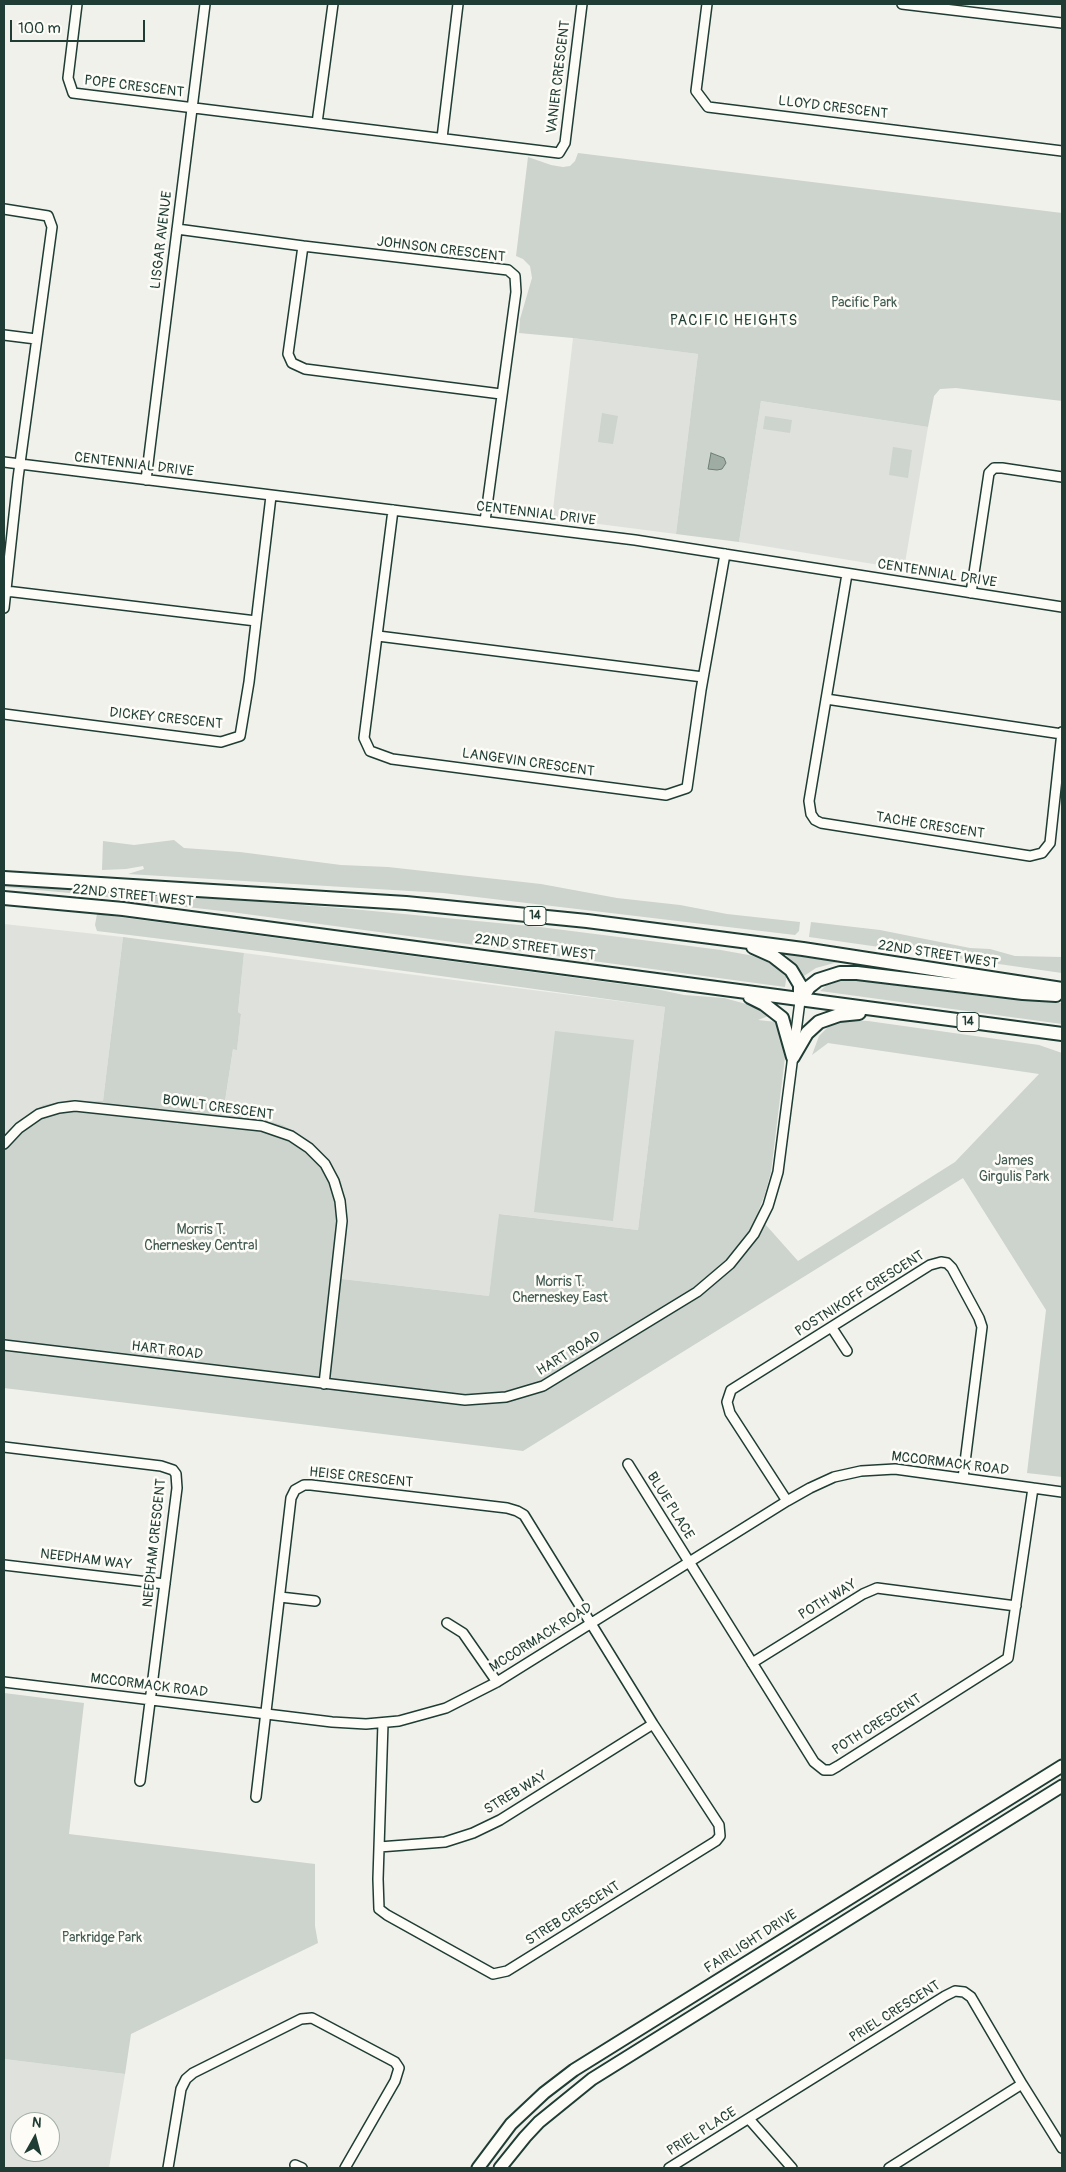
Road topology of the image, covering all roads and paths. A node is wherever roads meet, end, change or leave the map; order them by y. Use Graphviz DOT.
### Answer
graph roads {
  1 [pos="77,4"];
  2 [pos="205,4"];
  3 [pos="333,4"];
  4 [pos="458,4"];
  5 [pos="582,4"];
  6 [pos="707,4"];
  7 [pos="902,4"];
  8 [pos="1062,23"];
  9 [pos="192,108"];
  10 [pos="317,123"];
  11 [pos="442,138"];
  12 [pos="1062,151"];
  13 [pos="4,209"];
  14 [pos="177,229"];
  15 [pos="304,246"];
  16 [pos="4,335"];
  17 [pos="36,339"];
  18 [pos="501,394"];
  19 [pos="4,462"];
  20 [pos="20,464"];
  21 [pos="1062,477"];
  22 [pos="146,480"];
  23 [pos="271,496"];
  24 [pos="393,510"];
  25 [pos="484,521"];
  26 [pos="725,554"];
  27 [pos="847,574"];
  28 [pos="6,591"];
  29 [pos="972,593"];
  30 [pos="1062,607"];
  31 [pos="4,608"];
  32 [pos="256,621"];
  33 [pos="378,636"];
  34 [pos="704,677"];
  35 [pos="826,699"];
  36 [pos="4,714"];
  37 [pos="1062,733"];
  38 [pos="4,878"];
  39 [pos="4,898"];
  40 [pos="742,942"];
  41 [pos="1062,989"];
  42 [pos="739,991"];
  43 [pos="1062,995"];
  44 [pos="800,1001"];
  45 [pos="874,1010"];
  46 [pos="1062,1034"];
  47 [pos="793,1057"];
  48 [pos="4,1144"];
  49 [pos="832,1328"];
  50 [pos="4,1345"];
  51 [pos="847,1351"];
  52 [pos="324,1384"];
  53 [pos="4,1447"];
  54 [pos="628,1464"];
  55 [pos="963,1478"];
  56 [pos="1033,1488"];
  57 [pos="1062,1492"];
  58 [pos="787,1501"];
  59 [pos="690,1562"];
  60 [pos="4,1565"];
  61 [pos="165,1584"];
  62 [pos="280,1597"];
  63 [pos="316,1601"];
  64 [pos="1016,1606"];
  65 [pos="447,1623"];
  66 [pos="590,1623"];
  67 [pos="752,1663"];
  68 [pos="4,1682"];
  69 [pos="497,1682"];
  70 [pos="150,1700"];
  71 [pos="266,1714"];
  72 [pos="383,1723"];
  73 [pos="653,1724"];
  74 [pos="1062,1766"];
  75 [pos="140,1781"];
  76 [pos="1062,1786"];
  77 [pos="256,1797"];
  78 [pos="380,1846"];
  79 [pos="1022,2084"];
  80 [pos="749,2119"];
  81 [pos="1062,2148"];
  82 [pos="168,2168"];
  83 [pos="345,2168"];
  84 [pos="478,2168"];
  85 [pos="500,2168"];
  86 [pos="669,2168"];
  87 [pos="792,2168"];
  88 [pos="889,2168"];
  1 -- 9 [label="street, POPE CRESCENT"];
  2 -- 9 [label="street, LISGAR AVENUE"];
  3 -- 10 [label="street"];
  4 -- 11 [label="street"];
  5 -- 11 [label="street, VANIER CRESCENT"];
  6 -- 12 [label="street, LLOYD CRESCENT"];
  7 -- 8 [label="street"];
  9 -- 10 [label="street, VANIER CRESCENT"];
  9 -- 14 [label="street, LISGAR AVENUE"];
  10 -- 11 [label="street, VANIER CRESCENT"];
  13 -- 17 [label="street"];
  14 -- 15 [label="street, JOHNSON CRESCENT"];
  14 -- 22 [label="street, LISGAR AVENUE"];
  15 -- 18 [label="street"];
  15 -- 18 [label="street, JOHNSON CRESCENT"];
  16 -- 17 [label="street"];
  17 -- 20 [label="street"];
  18 -- 25 [label="street, JOHNSON CRESCENT"];
  19 -- 20 [label="street, CENTENNIAL DRIVE"];
  20 -- 22 [label="street, CENTENNIAL DRIVE"];
  20 -- 28 [label="street"];
  21 -- 29 [label="street"];
  22 -- 23 [label="street, CENTENNIAL DRIVE"];
  23 -- 24 [label="street, CENTENNIAL DRIVE"];
  23 -- 32 [label="street, DICKEY CRESCENT"];
  24 -- 25 [label="street, CENTENNIAL DRIVE"];
  24 -- 33 [label="street, LANGEVIN CRESCENT"];
  25 -- 26 [label="street, CENTENNIAL DRIVE"];
  26 -- 27 [label="street, CENTENNIAL DRIVE"];
  26 -- 34 [label="street, LANGEVIN CRESCENT"];
  27 -- 29 [label="street, CENTENNIAL DRIVE"];
  27 -- 35 [label="street, TACHE CRESCENT"];
  28 -- 31 [label="street"];
  28 -- 32 [label="street"];
  29 -- 30 [label="street, CENTENNIAL DRIVE"];
  32 -- 36 [label="street, DICKEY CRESCENT"];
  33 -- 34 [label="street"];
  33 -- 34 [label="street, LANGEVIN CRESCENT"];
  35 -- 37 [label="street, TACHE CRESCENT"];
  35 -- 37 [label="street, TACHE CRESCENT"];
  38 -- 40 [label="highway, 22ND STREET WEST / 14"];
  39 -- 42 [label="highway, 22ND STREET WEST / 14"];
  40 -- 41 [label="highway, 22ND STREET WEST / 14"];
  40 -- 44 [label="highway"];
  42 -- 44 [label="highway, 22ND STREET WEST / 14"];
  42 -- 47 [label="highway"];
  43 -- 44 [label="highway"];
  44 -- 45 [label="highway, 22ND STREET WEST / 14"];
  44 -- 47 [label="street, HART ROAD"];
  45 -- 46 [label="highway, 22ND STREET WEST / 14"];
  45 -- 47 [label="highway"];
  47 -- 52 [label="street, HART ROAD"];
  48 -- 52 [label="street, BOWLT CRESCENT"];
  49 -- 51 [label="street"];
  49 -- 55 [label="street, POSTNIKOFF CRESCENT"];
  49 -- 58 [label="street, POSTNIKOFF CRESCENT"];
  50 -- 52 [label="street, HART ROAD"];
  53 -- 61 [label="street, NEEDHAM CRESCENT"];
  54 -- 59 [label="street, BLUE PLACE"];
  55 -- 56 [label="street, MCCORMACK ROAD"];
  55 -- 58 [label="street, MCCORMACK ROAD"];
  56 -- 57 [label="street, MCCORMACK ROAD"];
  56 -- 64 [label="street, POTH CRESCENT"];
  58 -- 59 [label="street, MCCORMACK ROAD"];
  59 -- 66 [label="street, MCCORMACK ROAD"];
  59 -- 67 [label="street, POTH CRESCENT"];
  60 -- 61 [label="street, NEEDHAM WAY"];
  61 -- 70 [label="street, NEEDHAM CRESCENT"];
  62 -- 63 [label="street"];
  62 -- 66 [label="street, HEISE CRESCENT"];
  62 -- 71 [label="street, HEISE CRESCENT"];
  64 -- 67 [label="street, POTH WAY"];
  64 -- 67 [label="street, POTH CRESCENT"];
  65 -- 69 [label="street"];
  66 -- 69 [label="street, MCCORMACK ROAD"];
  66 -- 73 [label="street, STREB CRESCENT"];
  68 -- 70 [label="street, MCCORMACK ROAD"];
  69 -- 72 [label="street, MCCORMACK ROAD"];
  70 -- 71 [label="street, MCCORMACK ROAD"];
  70 -- 75 [label="street, NEEDHAM CRESCENT"];
  71 -- 72 [label="street, MCCORMACK ROAD"];
  71 -- 77 [label="street, HEISE CRESCENT"];
  72 -- 78 [label="street, STREB CRESCENT"];
  73 -- 78 [label="street, STREB WAY"];
  73 -- 78 [label="street, STREB CRESCENT"];
  74 -- 84 [label="main road, FAIRLIGHT DRIVE"];
  76 -- 85 [label="main road"];
  79 -- 80 [label="street, PRIEL CRESCENT"];
  79 -- 81 [label="street, PRIEL CRESCENT"];
  79 -- 88 [label="street"];
  80 -- 86 [label="street, PRIEL PLACE"];
  80 -- 87 [label="street"];
  82 -- 83 [label="street"];
}
